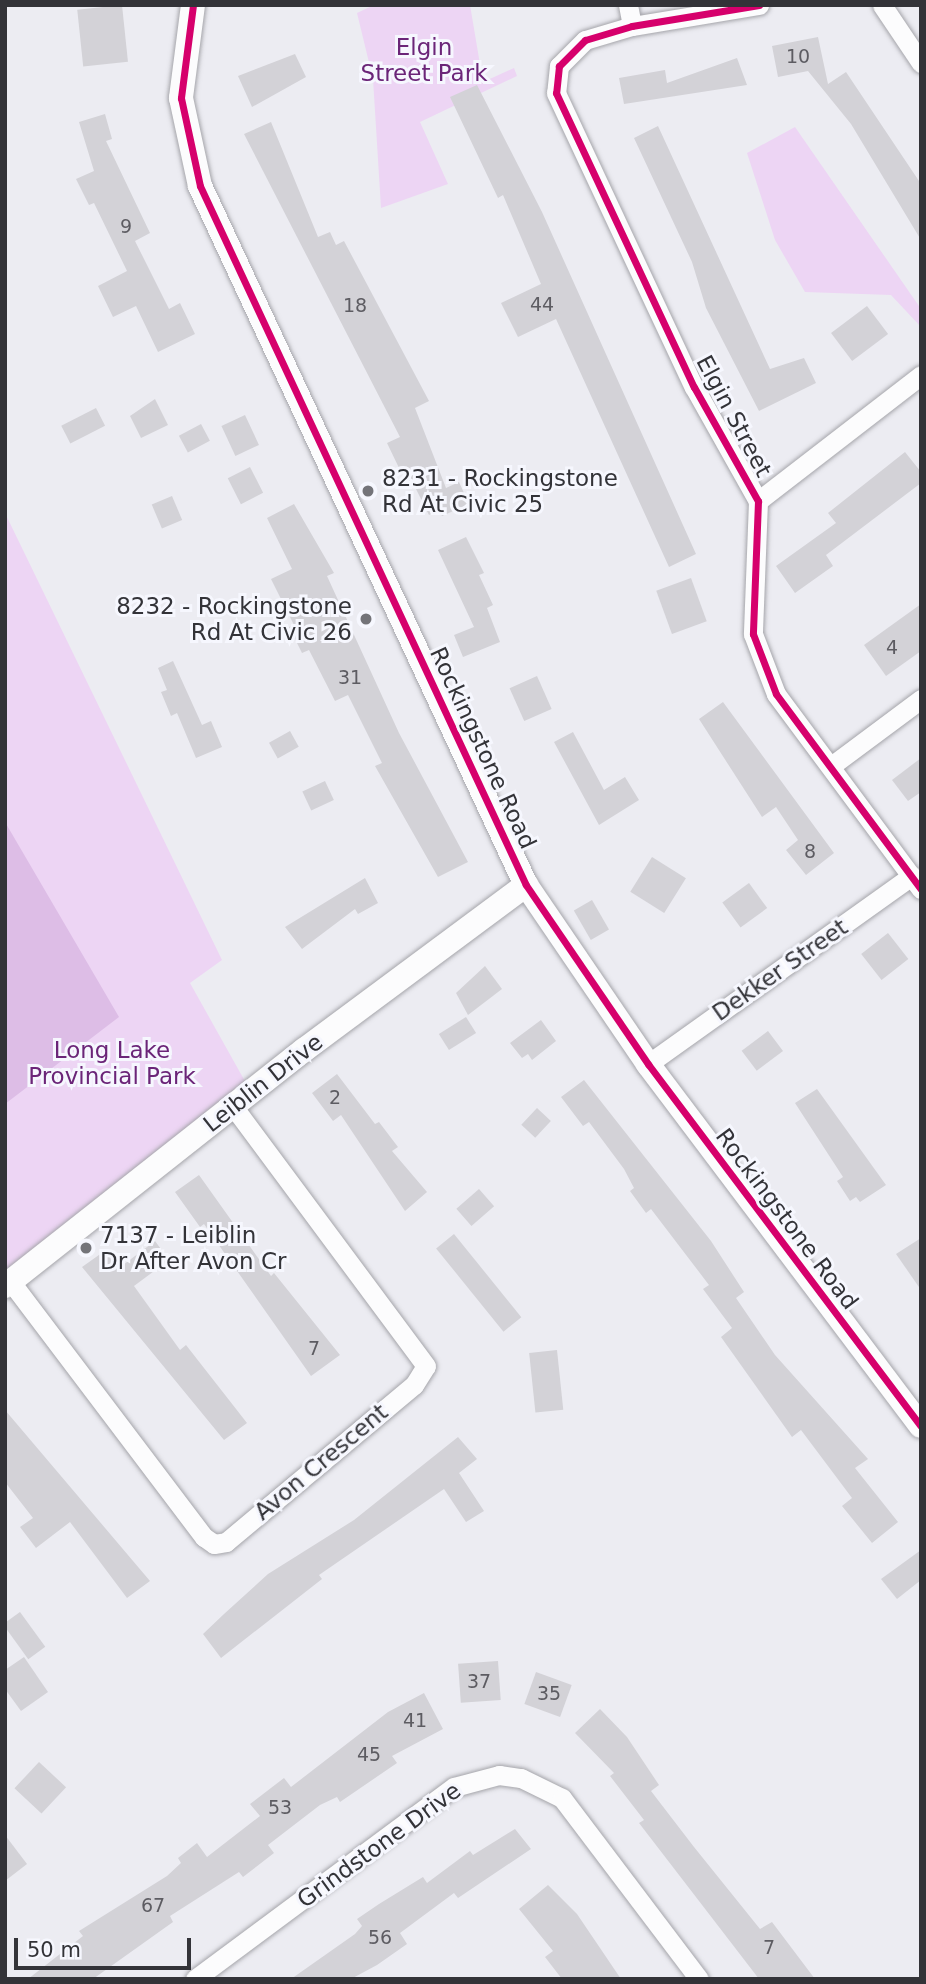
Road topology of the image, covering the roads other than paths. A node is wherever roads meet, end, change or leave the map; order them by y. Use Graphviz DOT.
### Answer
graph roads {
  1 [pos="193,5"];
  2 [pos="628,5"];
  3 [pos="759,5"];
  4 [pos="882,5"];
  5 [pos="632,26"];
  6 [pos="921,64"];
  7 [pos="921,374"];
  8 [pos="758,501"];
  9 [pos="921,699"];
  10 [pos="831,766"];
  11 [pos="916,883"];
  12 [pos="526,885"];
  13 [pos="648,1064"];
  14 [pos="232,1105"];
  15 [pos="8,1284"];
  16 [pos="921,1426"];
  17 [pos="195,1979"];
  18 [pos="699,1979"];
  1 -- 12 [label="street, Rockingstone Road"];
  2 -- 5 [label="street"];
  3 -- 5 [label="street, Elgin Street"];
  4 -- 6 [label="street"];
  5 -- 8 [label="street, Elgin Street"];
  7 -- 8 [label="street"];
  8 -- 10 [label="street, Elgin Street"];
  9 -- 10 [label="street"];
  10 -- 11 [label="street, Elgin Street"];
  11 -- 13 [label="street, Dekker Street"];
  12 -- 13 [label="street, Rockingstone Road"];
  12 -- 14 [label="street, Leiblin Drive"];
  13 -- 16 [label="street, Rockingstone Road"];
  14 -- 15 [label="street, Leiblin Drive"];
  14 -- 15 [label="street, Avon Crescent"];
  17 -- 18 [label="street, Grindstone Drive"];
}
